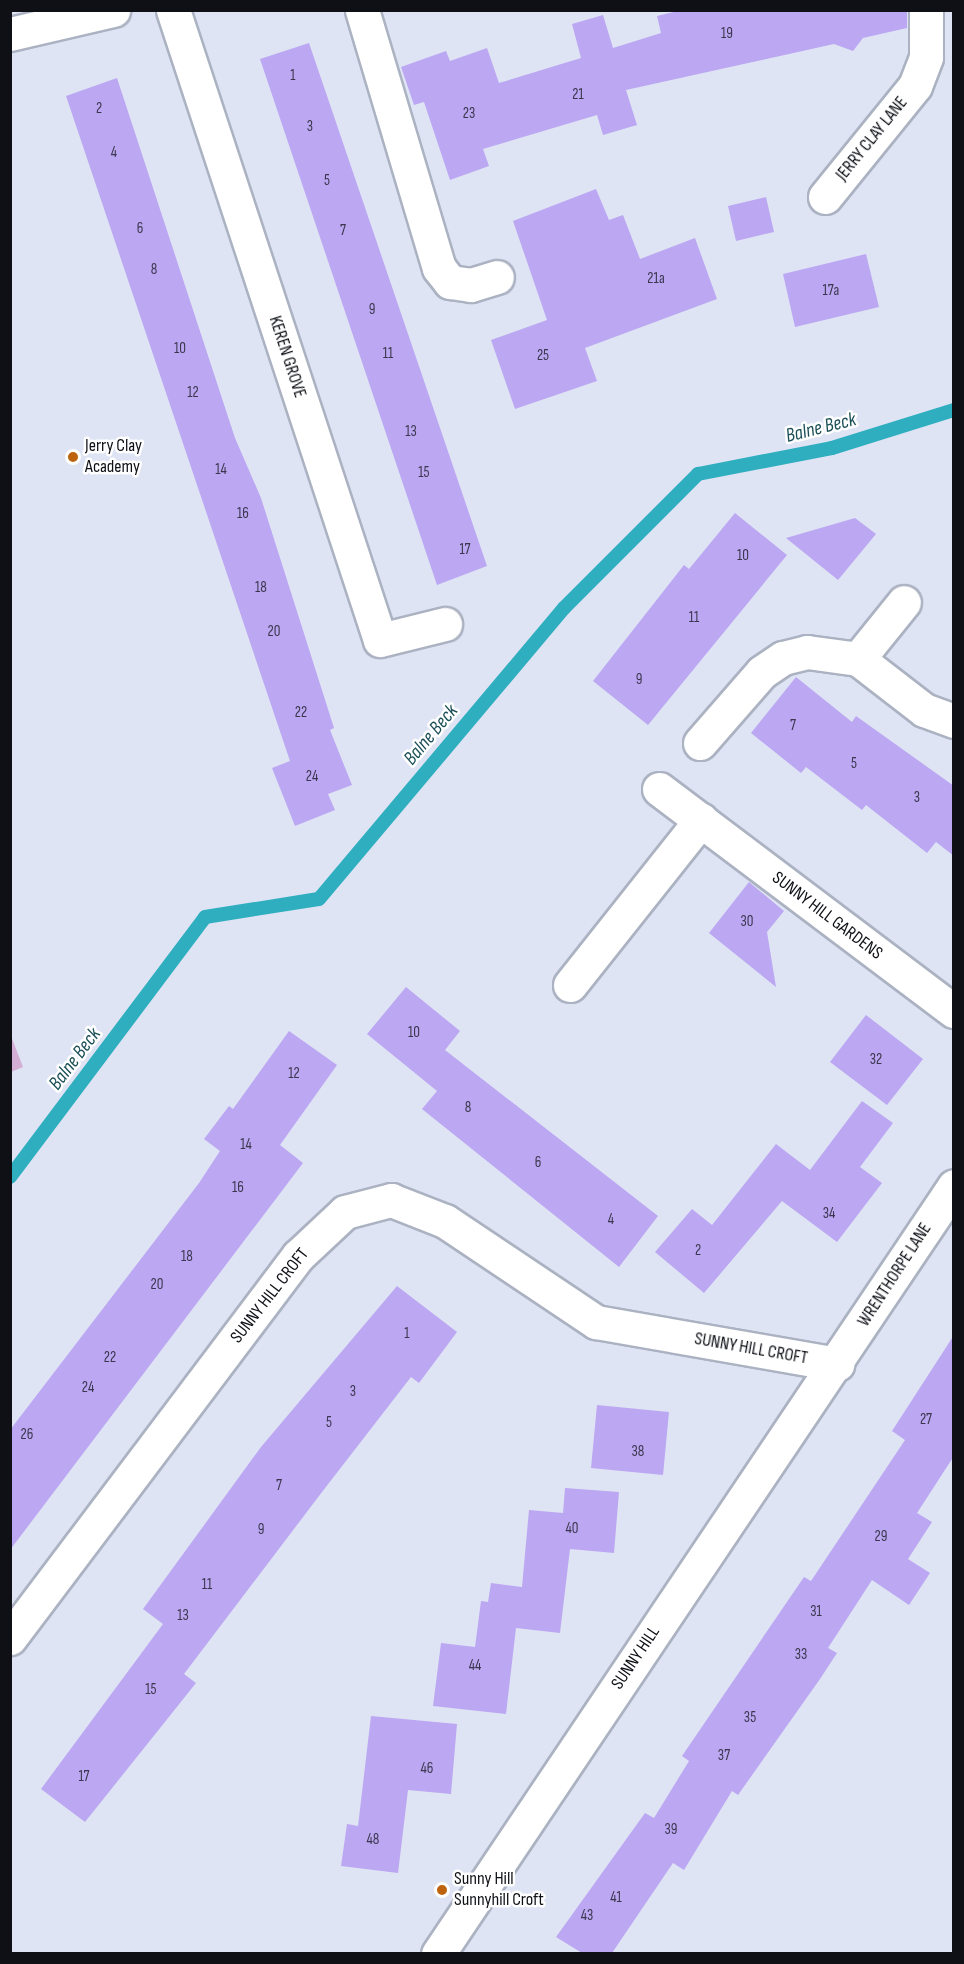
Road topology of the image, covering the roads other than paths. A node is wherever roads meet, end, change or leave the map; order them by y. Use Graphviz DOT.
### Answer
graph roads {
  1 [pos="173,10"];
  2 [pos="362,10"];
  3 [pos="926,10"];
  4 [pos="107,11"];
  5 [pos="10,34"];
  6 [pos="825,196"];
  7 [pos="497,277"];
  8 [pos="904,602"];
  9 [pos="445,624"];
  10 [pos="858,659"];
  11 [pos="954,721"];
  12 [pos="700,743"];
  13 [pos="659,789"];
  14 [pos="701,820"];
  15 [pos="570,985"];
  16 [pos="954,1011"];
  17 [pos="954,1186"];
  18 [pos="837,1364"];
  19 [pos="10,1638"];
  20 [pos="438,1953"];
  1 -- 9 [label="street, KEREN GROVE"];
  2 -- 7 [label="street"];
  3 -- 6 [label="street, JERRY CLAY LANE"];
  4 -- 5 [label="street"];
  8 -- 10 [label="street"];
  10 -- 11 [label="street"];
  10 -- 12 [label="street"];
  13 -- 14 [label="street, SUNNY HILL GARDENS"];
  14 -- 15 [label="street"];
  14 -- 16 [label="street, SUNNY HILL GARDENS"];
  17 -- 18 [label="street, WRENTHORPE LANE"];
  18 -- 19 [label="street, SUNNY HILL CROFT"];
  18 -- 20 [label="street, SUNNY HILL"];
}
